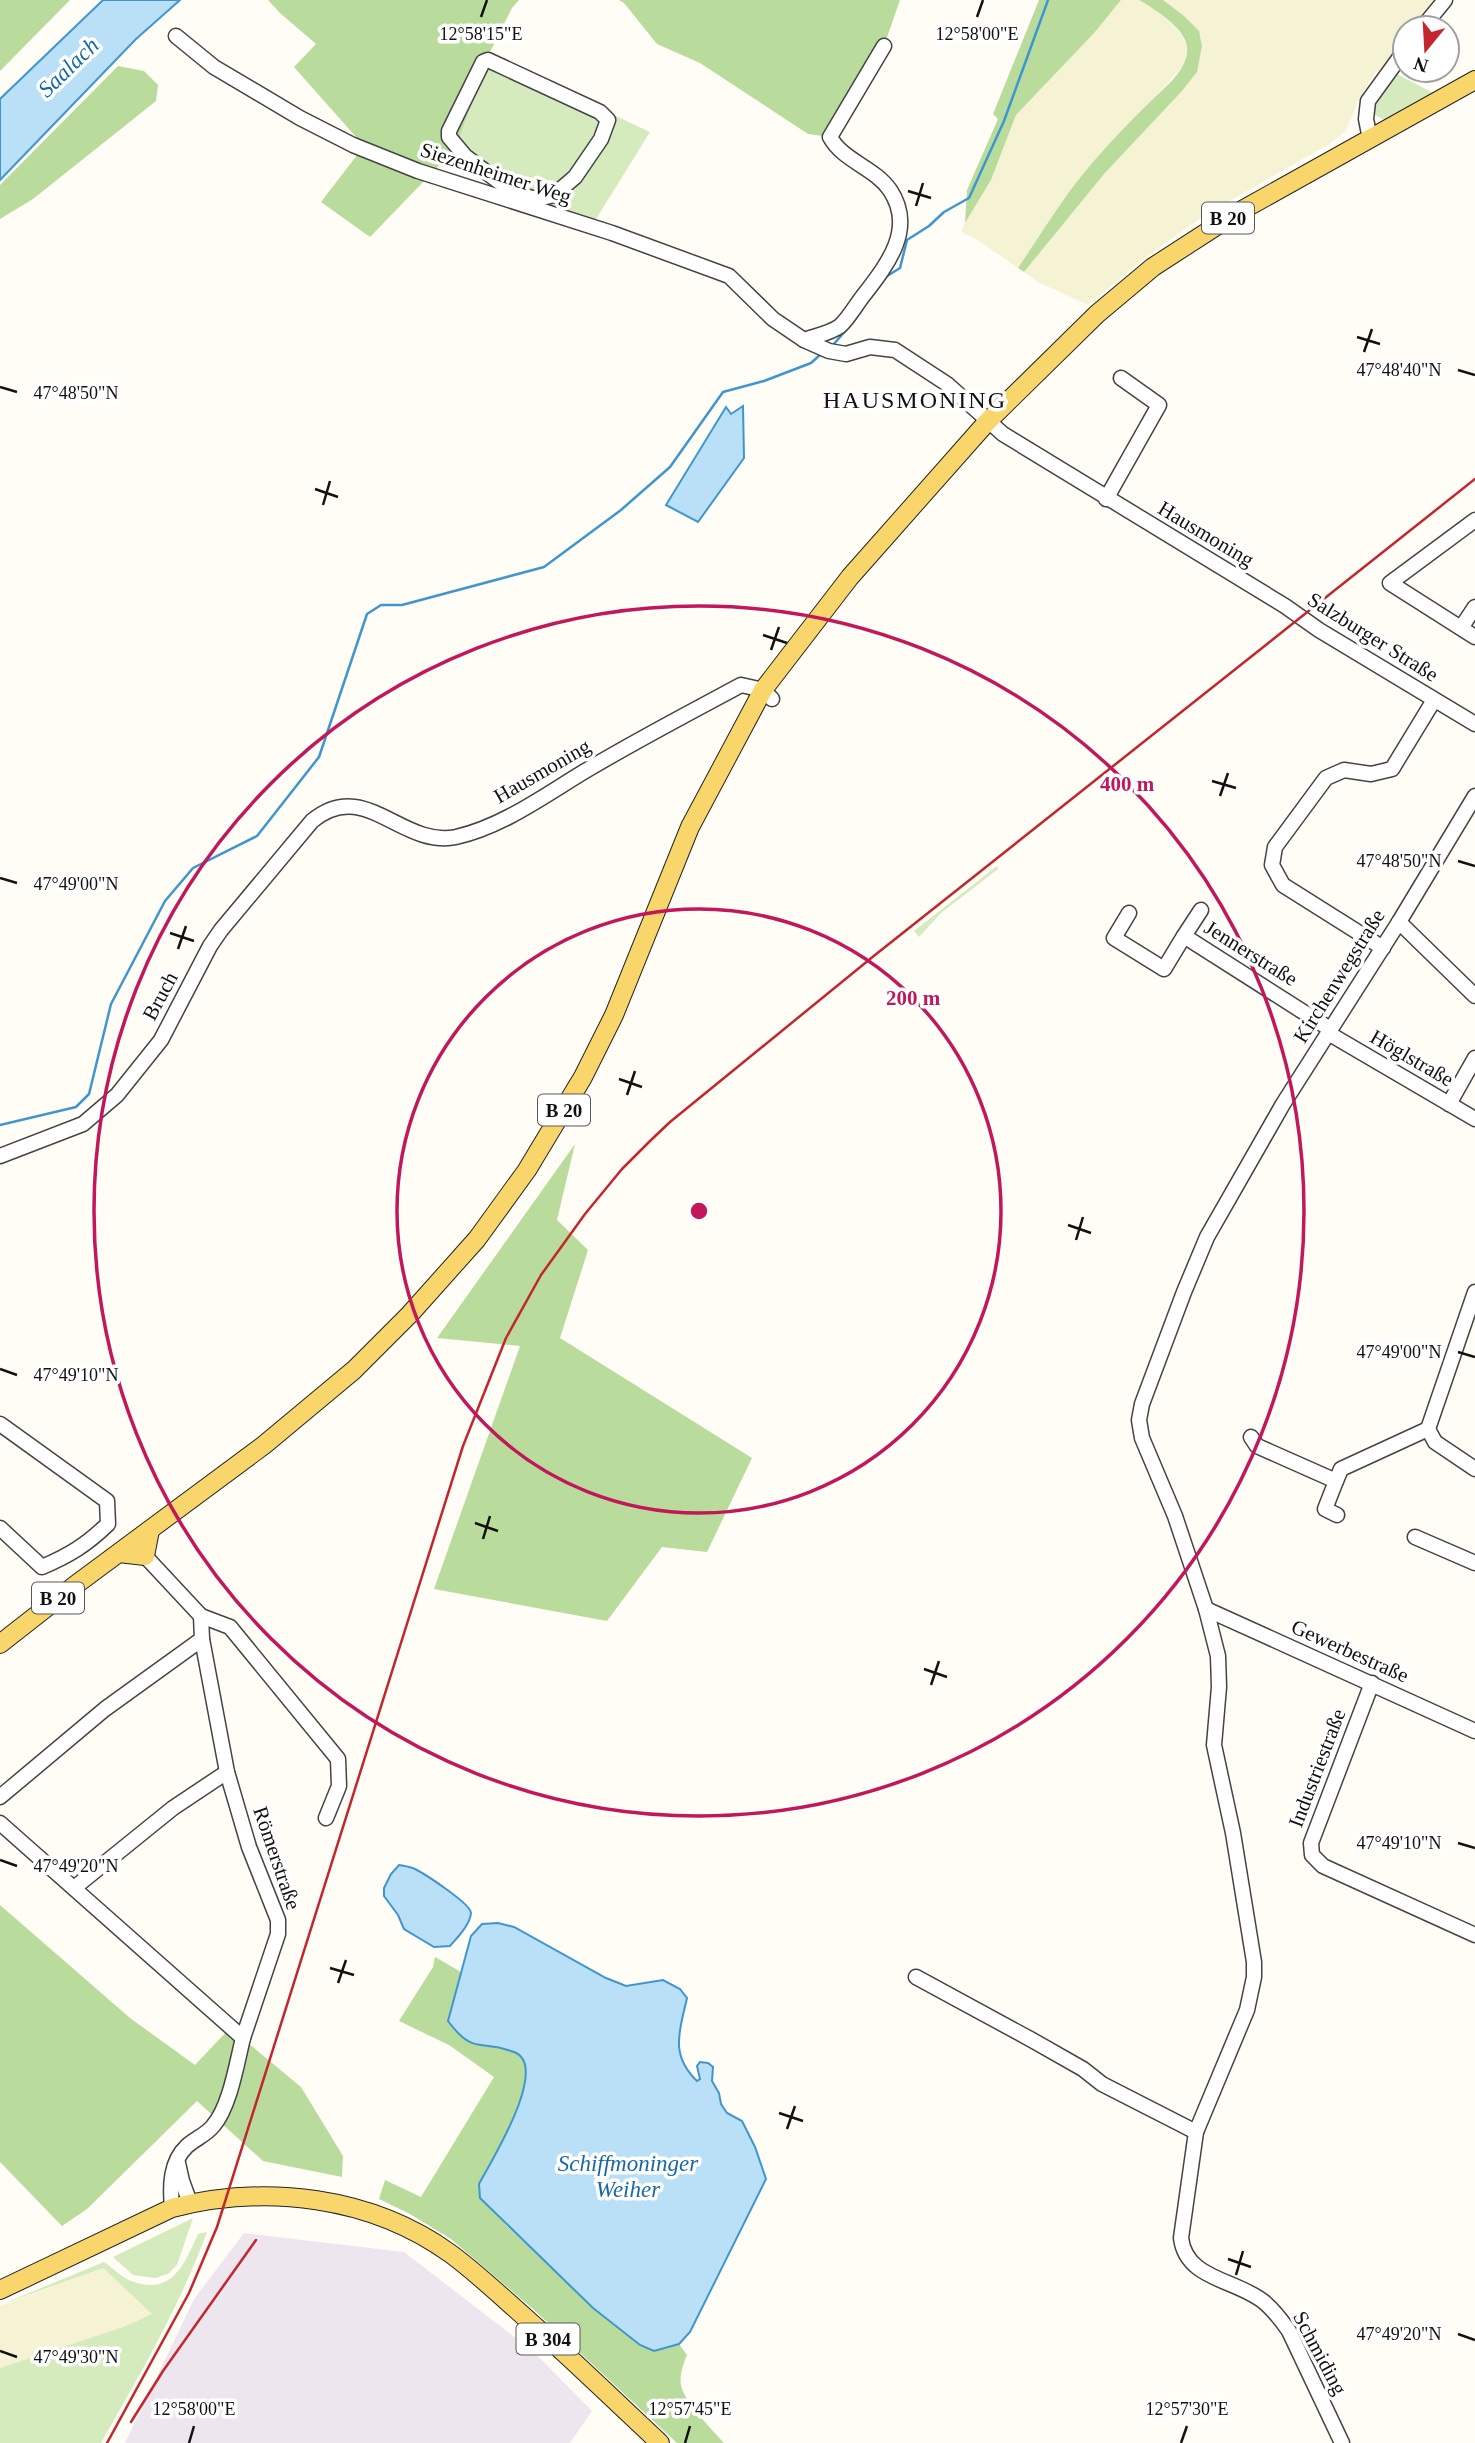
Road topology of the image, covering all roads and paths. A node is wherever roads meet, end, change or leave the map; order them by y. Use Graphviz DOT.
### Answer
graph roads {
  1 [pos="1445,0"];
  2 [pos="1434,14"];
  3 [pos="176,36"];
  4 [pos="884,46"];
  5 [pos="1391,69"];
  6 [pos="1475,80"];
  7 [pos="1370,139"];
  8 [pos="554,195"];
  9 [pos="555,216"];
  10 [pos="817,346"];
  11 [pos="1121,378"];
  12 [pos="988,421"];
  13 [pos="1106,499"];
  14 [pos="1475,520"];
  15 [pos="1285,606"];
  16 [pos="1475,607"];
  17 [pos="1461,628"];
  18 [pos="1475,637"];
  19 [pos="768,694"];
  20 [pos="1434,700"];
  21 [pos="1475,724"];
  22 [pos="1475,796"];
  23 [pos="322,813"];
  24 [pos="1201,909"];
  25 [pos="1129,913"];
  26 [pos="1399,922"];
  27 [pos="1185,936"];
  28 [pos="1383,948"];
  29 [pos="1475,996"];
  30 [pos="1329,1031"];
  31 [pos="1475,1058"];
  32 [pos="1449,1104"];
  33 [pos="1475,1119"];
  34 [pos="0,1156"];
  35 [pos="1475,1292"];
  36 [pos="0,1424"];
  37 [pos="1429,1429"];
  38 [pos="1251,1437"];
  39 [pos="1475,1469"];
  40 [pos="1336,1482"];
  41 [pos="1337,1515"];
  42 [pos="0,1528"];
  43 [pos="150,1530"];
  44 [pos="1415,1537"];
  45 [pos="119,1553"];
  46 [pos="145,1556"];
  47 [pos="1475,1563"];
  48 [pos="1206,1609"];
  49 [pos="201,1616"];
  50 [pos="202,1639"];
  51 [pos="0,1644"];
  52 [pos="1372,1683"];
  53 [pos="1475,1731"];
  54 [pos="228,1772"];
  55 [pos="0,1797"];
  56 [pos="326,1818"];
  57 [pos="0,1823"];
  58 [pos="74,1888"];
  59 [pos="1475,1936"];
  60 [pos="916,1977"];
  61 [pos="243,2038"];
  62 [pos="1196,2132"];
  63 [pos="177,2158"];
  64 [pos="190,2203"];
  65 [pos="172,2207"];
  66 [pos="1182,2248"];
  67 [pos="0,2290"];
  68 [pos="660,2443"];
  69 [pos="1342,2443"];
  1 -- 2 [label="street"];
  3 -- 9 [label="street, Siezenheimer Weg"];
  4 -- 10 [label="street"];
  5 -- 7 [label="street"];
  6 -- 7 [label="main road, B 20"];
  7 -- 12 [label="main road, B 20"];
  8 -- 8 [label="street"];
  8 -- 9 [label="street"];
  9 -- 10 [label="street, Siezenheimer Weg"];
  10 -- 12 [label="street"];
  11 -- 13 [label="street"];
  12 -- 13 [label="street, Hausmoning"];
  12 -- 19 [label="main road, B 20"];
  13 -- 15 [label="street, Hausmoning"];
  14 -- 17 [label="street"];
  15 -- 20 [label="street, Salzburger Straße"];
  16 -- 17 [label="street"];
  17 -- 18 [label="street"];
  19 -- 23 [label="street, Hausmoning"];
  19 -- 43 [label="main road, B 20"];
  20 -- 21 [label="street, Salzburger Straße"];
  20 -- 28 [label="street"];
  22 -- 26 [label="street, Kirchenwegstraße"];
  23 -- 34 [label="street, Bruch"];
  24 -- 27 [label="street"];
  25 -- 27 [label="street, Jennerstraße"];
  26 -- 28 [label="street, Kirchenwegstraße"];
  26 -- 29 [label="street"];
  27 -- 30 [label="street, Jennerstraße"];
  28 -- 30 [label="street, Kirchenwegstraße"];
  30 -- 32 [label="street, Höglstraße"];
  30 -- 48 [label="street, Kirchenwegstraße"];
  31 -- 32 [label="street"];
  32 -- 33 [label="street, Höglstraße"];
  35 -- 37 [label="street"];
  36 -- 42 [label="street"];
  37 -- 39 [label="street"];
  37 -- 40 [label="street"];
  38 -- 40 [label="street"];
  40 -- 41 [label="street"];
  43 -- 45 [label="main road, B 20"];
  43 -- 46 [label="main road"];
  44 -- 47 [label="street"];
  45 -- 46 [label="main road"];
  45 -- 51 [label="main road, B 20"];
  46 -- 49 [label="street"];
  48 -- 52 [label="street, Gewerbestraße"];
  48 -- 62 [label="street, Kirchenwegstraße"];
  49 -- 50 [label="street, Römerstraße"];
  49 -- 56 [label="street"];
  50 -- 54 [label="street, Römerstraße"];
  50 -- 55 [label="street"];
  52 -- 53 [label="street, Gewerbestraße"];
  52 -- 59 [label="street, Industriestraße"];
  54 -- 58 [label="street"];
  54 -- 61 [label="street, Römerstraße"];
  57 -- 58 [label="street"];
  58 -- 61 [label="street"];
  60 -- 62 [label="street"];
  61 -- 63 [label="street, Römerstraße"];
  62 -- 66 [label="street, Kirchenwegstraße"];
  63 -- 64 [label="street"];
  63 -- 65 [label="street"];
  64 -- 65 [label="main road, B 304"];
  64 -- 68 [label="main road, B 304"];
  65 -- 67 [label="main road, B 304"];
  66 -- 69 [label="street, Schmiding"];
}
